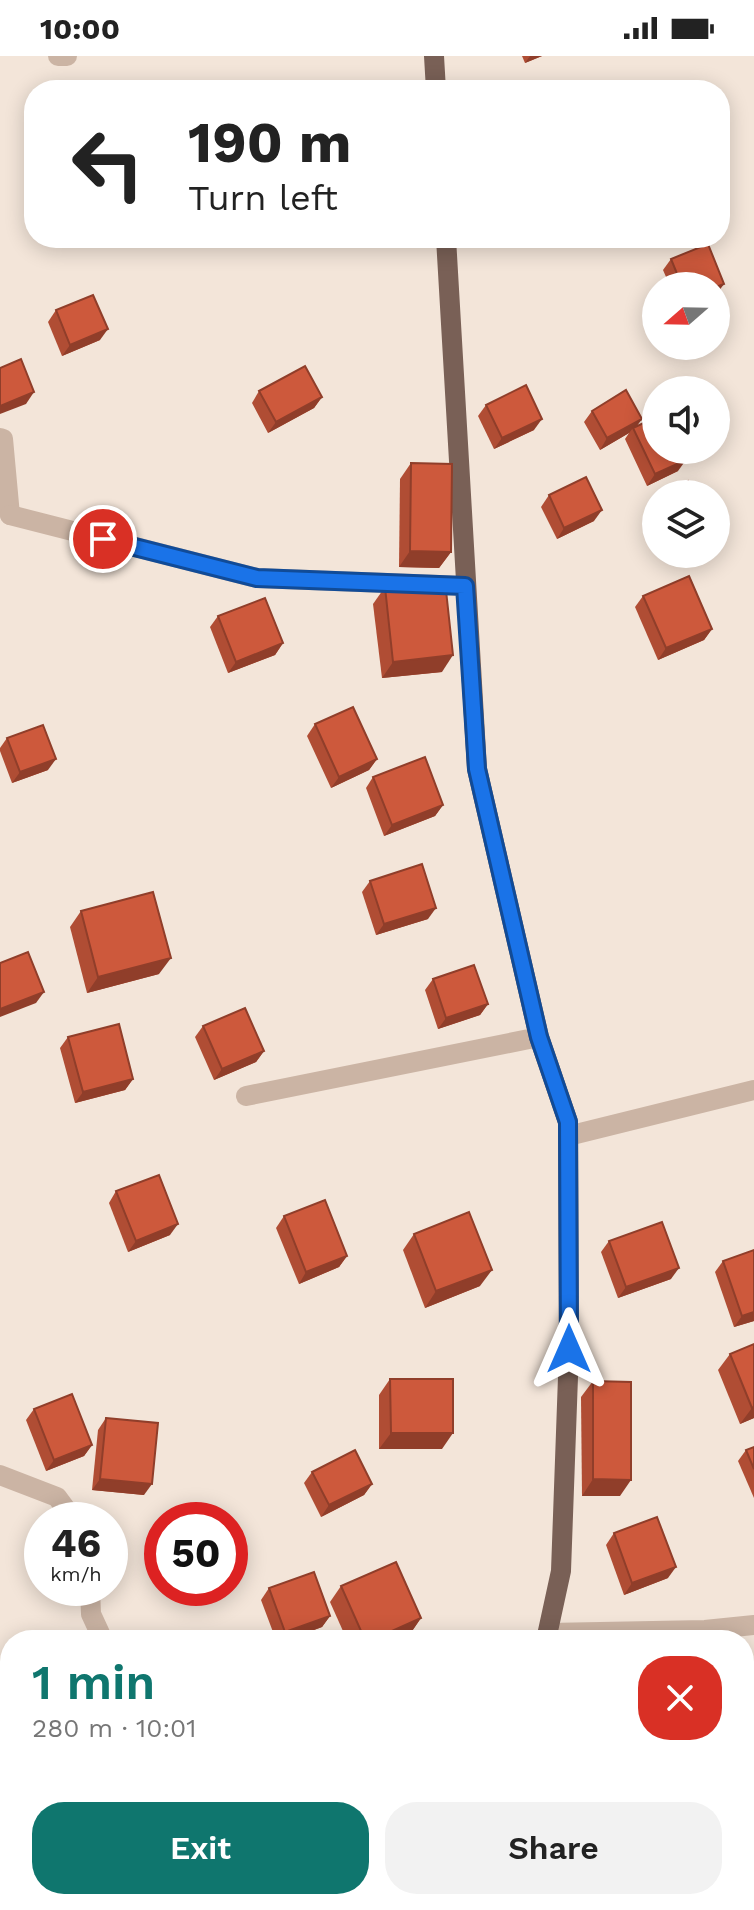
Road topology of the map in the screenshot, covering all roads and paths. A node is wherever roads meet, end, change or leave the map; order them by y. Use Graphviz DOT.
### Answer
graph roads {
  1 [pos="58,56"];
  2 [pos="67,56"];
  3 [pos="434,56"];
  4 [pos="435,80"];
  5 [pos="447,248"];
  6 [pos="0,438"];
  7 [pos="5,523"];
  8 [pos="465,586"];
  9 [pos="539,1037"];
  10 [pos="754,1090"];
  11 [pos="246,1096"];
  12 [pos="568,1136"];
  13 [pos="0,1475"];
  14 [pos="61,1502"];
  15 [pos="91,1606"];
  16 [pos="754,1625"];
  17 [pos="98,1630"];
  18 [pos="548,1630"];
  19 [pos="705,1630"];
  1 -- 2 [label="street"];
  3 -- 4 [label="main road"];
  5 -- 8 [label="main road"];
  6 -- 7 [label="street"];
  7 -- 8 [label="street"];
  8 -- 9 [label="main road"];
  9 -- 11 [label="street"];
  9 -- 12 [label="main road"];
  10 -- 12 [label="street"];
  12 -- 18 [label="main road"];
  13 -- 14 [label="street"];
  15 -- 17 [label="street"];
  16 -- 19 [label="street"];
}
